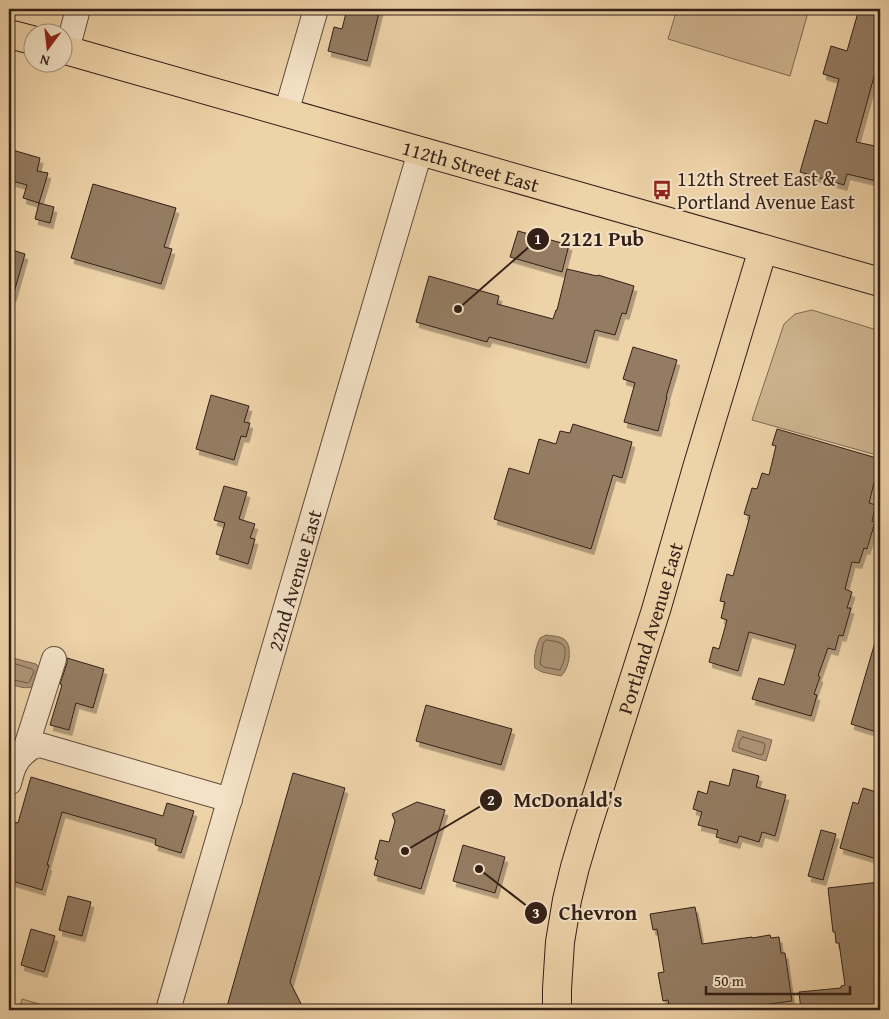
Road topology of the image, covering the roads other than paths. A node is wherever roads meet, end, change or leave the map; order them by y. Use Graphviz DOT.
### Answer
graph roads {
  1 [pos="78,9"];
  2 [pos="316,9"];
  3 [pos="72,28"];
  4 [pos="9,34"];
  5 [pos="22,37"];
  6 [pos="72,52"];
  7 [pos="286,113"];
  8 [pos="420,152"];
  9 [pos="763,249"];
  10 [pos="880,282"];
  11 [pos="54,658"];
  12 [pos="24,753"];
  13 [pos="9,783"];
  14 [pos="230,800"];
  15 [pos="168,1010"];
  16 [pos="557,1010"];
  1 -- 3 [label="street"];
  2 -- 7 [label="street"];
  4 -- 5 [label="main road"];
  6 -- 7 [label="main road, 112th Street East"];
  7 -- 8 [label="main road, 112th Street East"];
  8 -- 9 [label="main road, 112th Street East"];
  8 -- 14 [label="street, 22nd Avenue East"];
  9 -- 10 [label="main road, 112th Street East"];
  9 -- 16 [label="main road, Portland Avenue East"];
  11 -- 12 [label="street"];
  12 -- 13 [label="street"];
  12 -- 14 [label="street"];
  14 -- 15 [label="street, 22nd Avenue East"];
}
